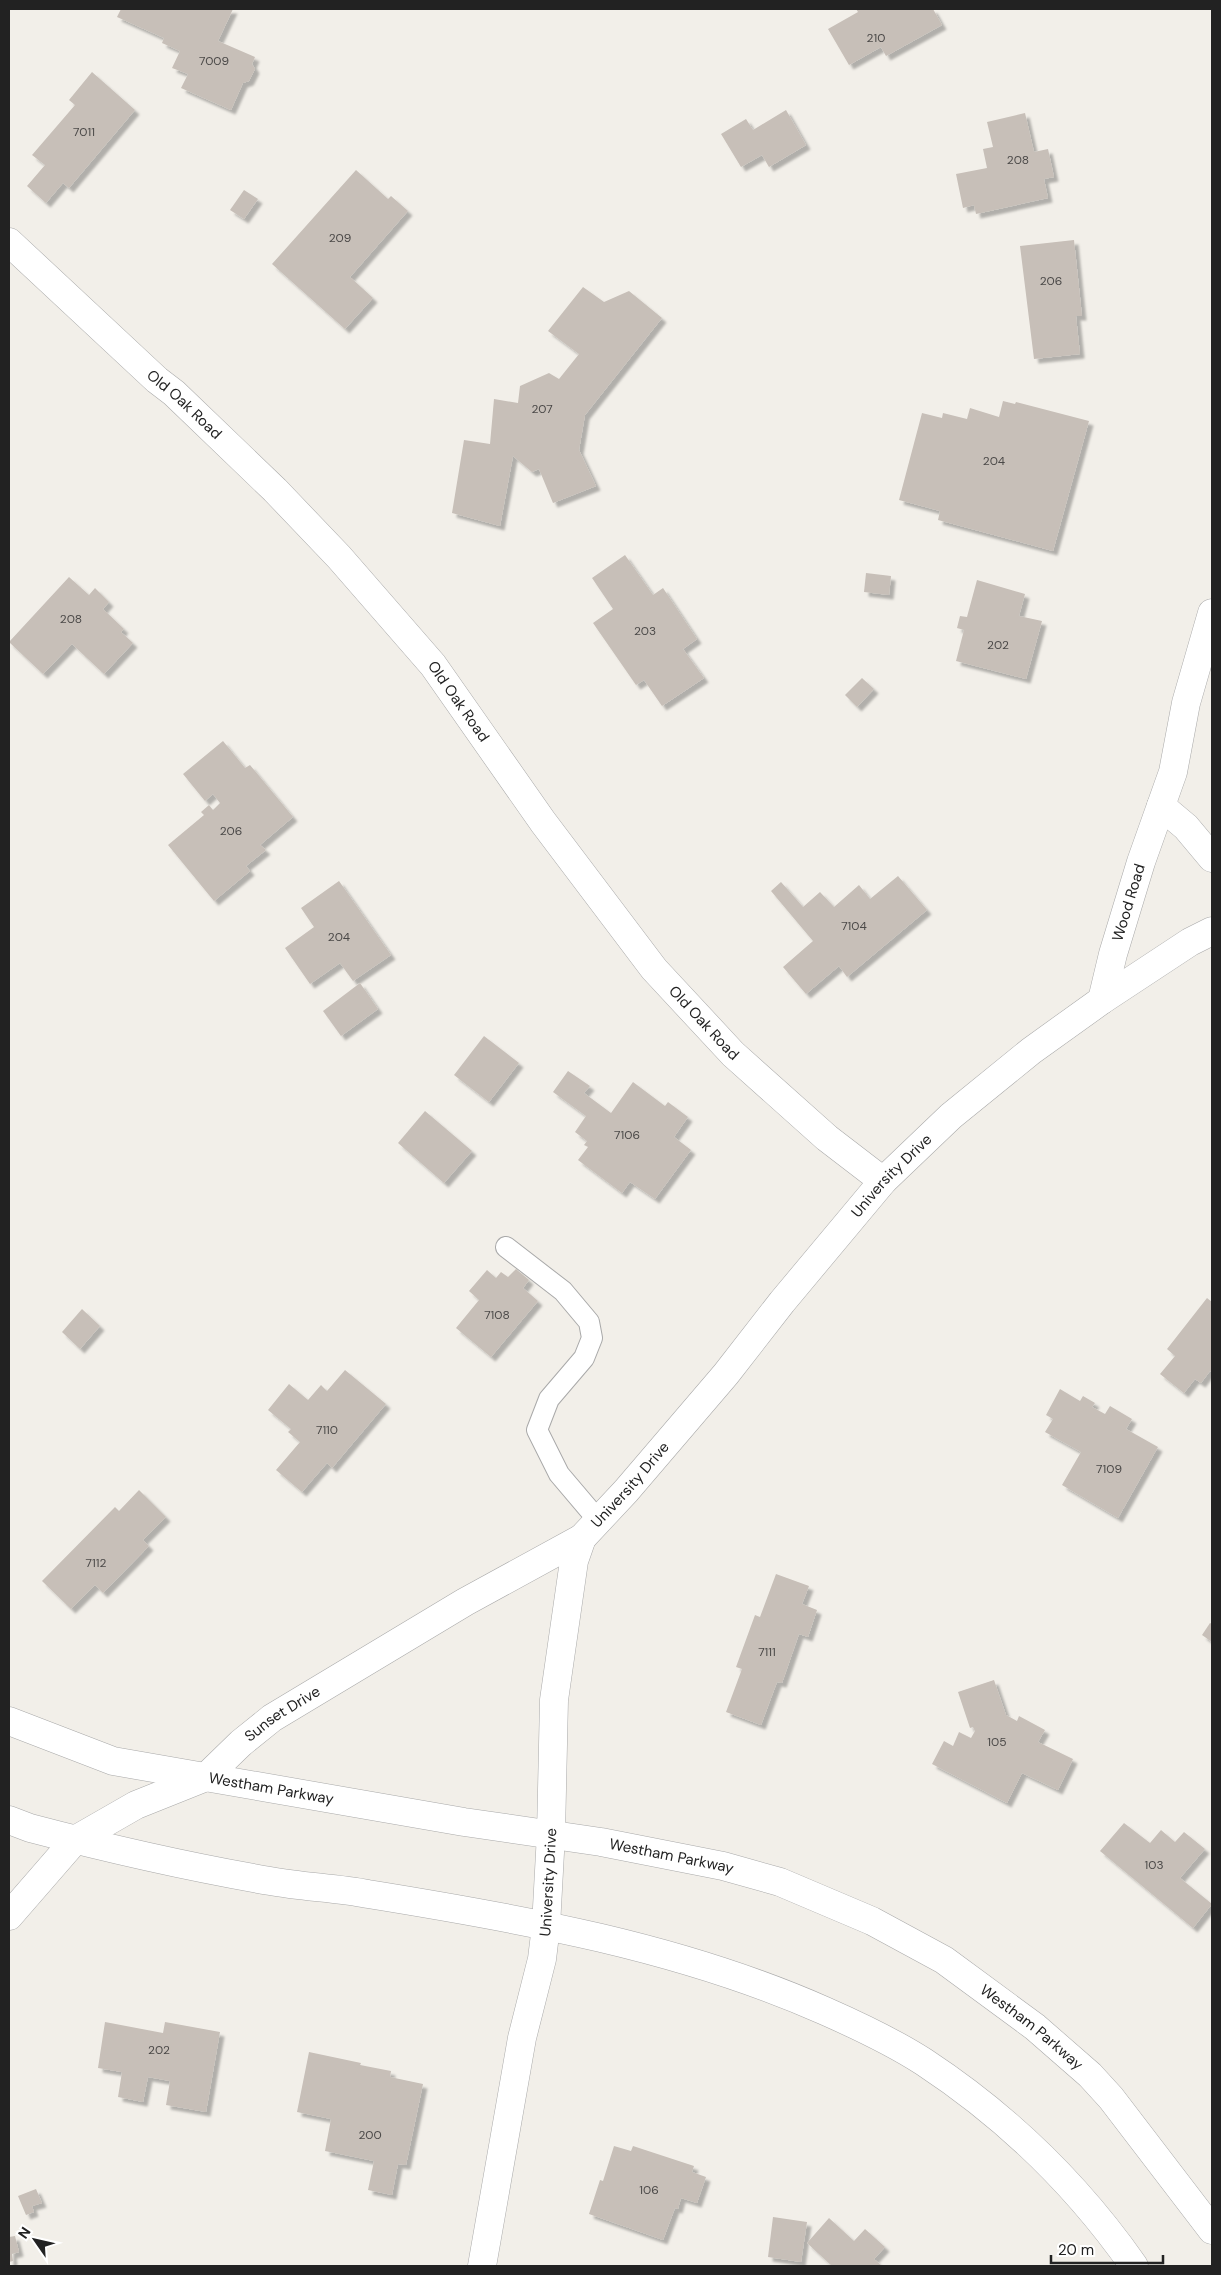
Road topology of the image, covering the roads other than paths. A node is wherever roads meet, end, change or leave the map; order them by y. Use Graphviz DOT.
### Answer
graph roads {
  1 [pos="9,242"];
  2 [pos="1212,613"];
  3 [pos="1161,806"];
  4 [pos="1212,858"];
  5 [pos="1212,931"];
  6 [pos="1102,1000"];
  7 [pos="883,1181"];
  8 [pos="506,1247"];
  9 [pos="590,1529"];
  10 [pos="9,1721"];
  11 [pos="206,1777"];
  12 [pos="9,1820"];
  13 [pos="551,1834"];
  14 [pos="75,1840"];
  15 [pos="9,1916"];
  16 [pos="546,1926"];
  17 [pos="1212,2230"];
  18 [pos="482,2266"];
  19 [pos="1134,2266"];
  1 -- 7 [label="street, Old Oak Road"];
  2 -- 3 [label="street, Wood Road"];
  3 -- 4 [label="street"];
  3 -- 6 [label="street, Wood Road"];
  5 -- 6 [label="street, University Drive"];
  6 -- 7 [label="street, University Drive"];
  7 -- 9 [label="street, University Drive"];
  8 -- 9 [label="lane"];
  9 -- 11 [label="street, Sunset Drive"];
  9 -- 13 [label="street, University Drive"];
  10 -- 11 [label="street, Westham Parkway"];
  11 -- 13 [label="street, Westham Parkway"];
  11 -- 14 [label="street, Sunset Drive"];
  12 -- 14 [label="street"];
  13 -- 16 [label="street, University Drive"];
  13 -- 17 [label="street, Westham Parkway"];
  14 -- 15 [label="street, Sunset Drive"];
  14 -- 16 [label="street"];
  16 -- 18 [label="street, University Drive"];
  16 -- 19 [label="street"];
}
